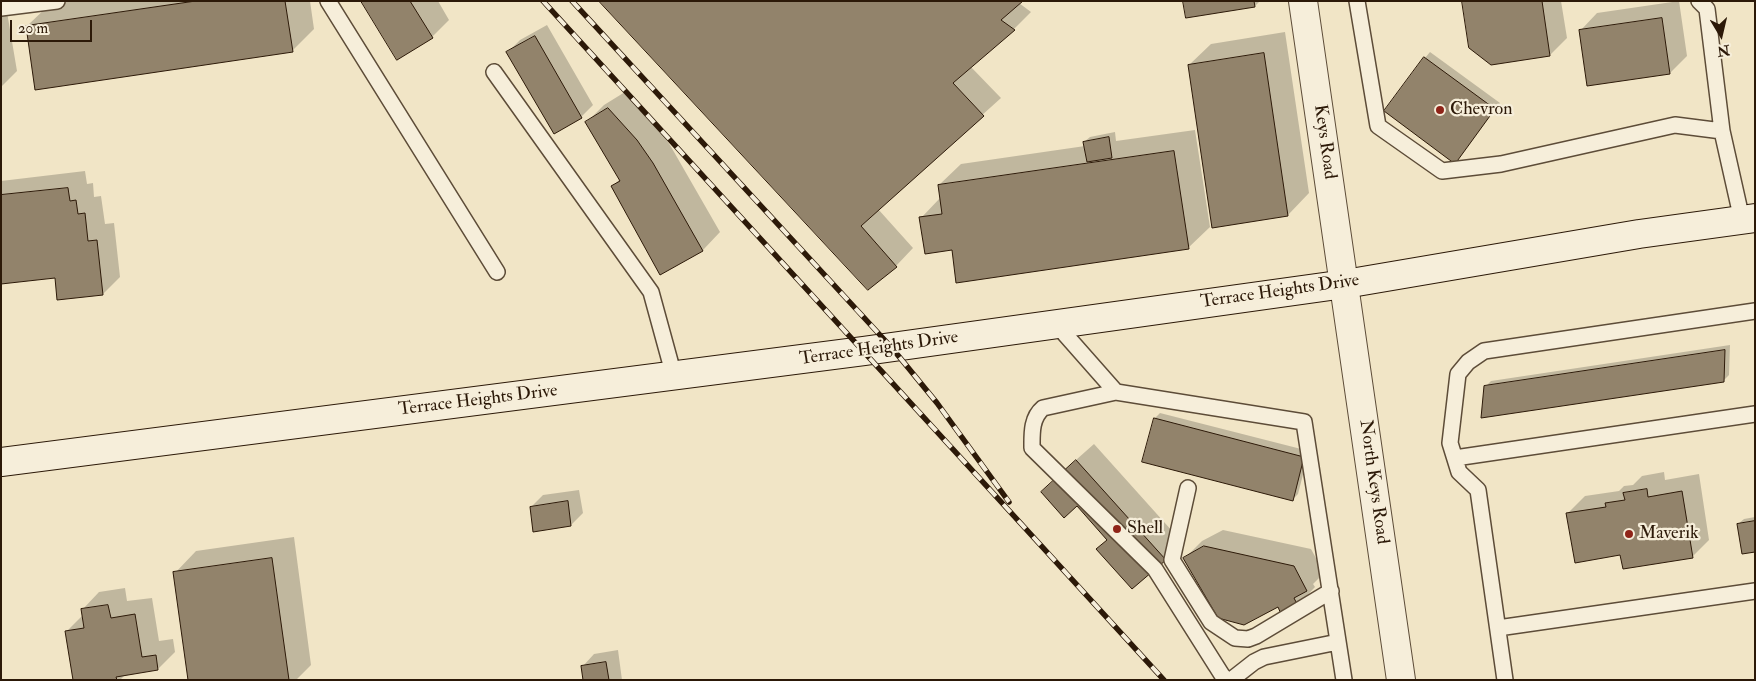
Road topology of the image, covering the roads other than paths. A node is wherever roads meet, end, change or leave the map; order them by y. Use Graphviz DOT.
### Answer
graph roads {
  1 [pos="57,1"];
  2 [pos="328,1"];
  3 [pos="1303,1"];
  4 [pos="1357,1"];
  5 [pos="1699,1"];
  6 [pos="1,8"];
  7 [pos="494,72"];
  8 [pos="1722,131"];
  9 [pos="1748,219"];
  10 [pos="497,272"];
  11 [pos="1345,284"];
  12 [pos="1755,311"];
  13 [pos="1056,324"];
  14 [pos="674,376"];
  15 [pos="1116,392"];
  16 [pos="1755,414"];
  17 [pos="1455,458"];
  18 [pos="1,462"];
  19 [pos="1188,488"];
  20 [pos="1331,591"];
  21 [pos="1755,591"];
  22 [pos="1498,628"];
  23 [pos="1338,642"];
  24 [pos="1227,680"];
  25 [pos="1231,680"];
  26 [pos="1344,680"];
  27 [pos="1401,680"];
  28 [pos="1505,680"];
  1 -- 6 [label="lane"];
  2 -- 10 [label="lane"];
  3 -- 11 [label="main road, Keys Road"];
  4 -- 8 [label="lane"];
  5 -- 8 [label="lane"];
  7 -- 14 [label="lane"];
  8 -- 9 [label="lane"];
  9 -- 11 [label="main road, Terrace Heights Drive"];
  11 -- 13 [label="main road, Terrace Heights Drive"];
  11 -- 27 [label="main road, North Keys Road"];
  12 -- 17 [label="lane"];
  13 -- 14 [label="main road, Terrace Heights Drive"];
  13 -- 15 [label="lane"];
  14 -- 18 [label="main road, Terrace Heights Drive"];
  15 -- 20 [label="lane"];
  15 -- 24 [label="lane"];
  16 -- 17 [label="lane"];
  17 -- 22 [label="lane"];
  19 -- 20 [label="lane"];
  20 -- 23 [label="lane"];
  21 -- 22 [label="lane"];
  22 -- 28 [label="lane"];
  23 -- 25 [label="lane"];
  23 -- 26 [label="lane"];
}
